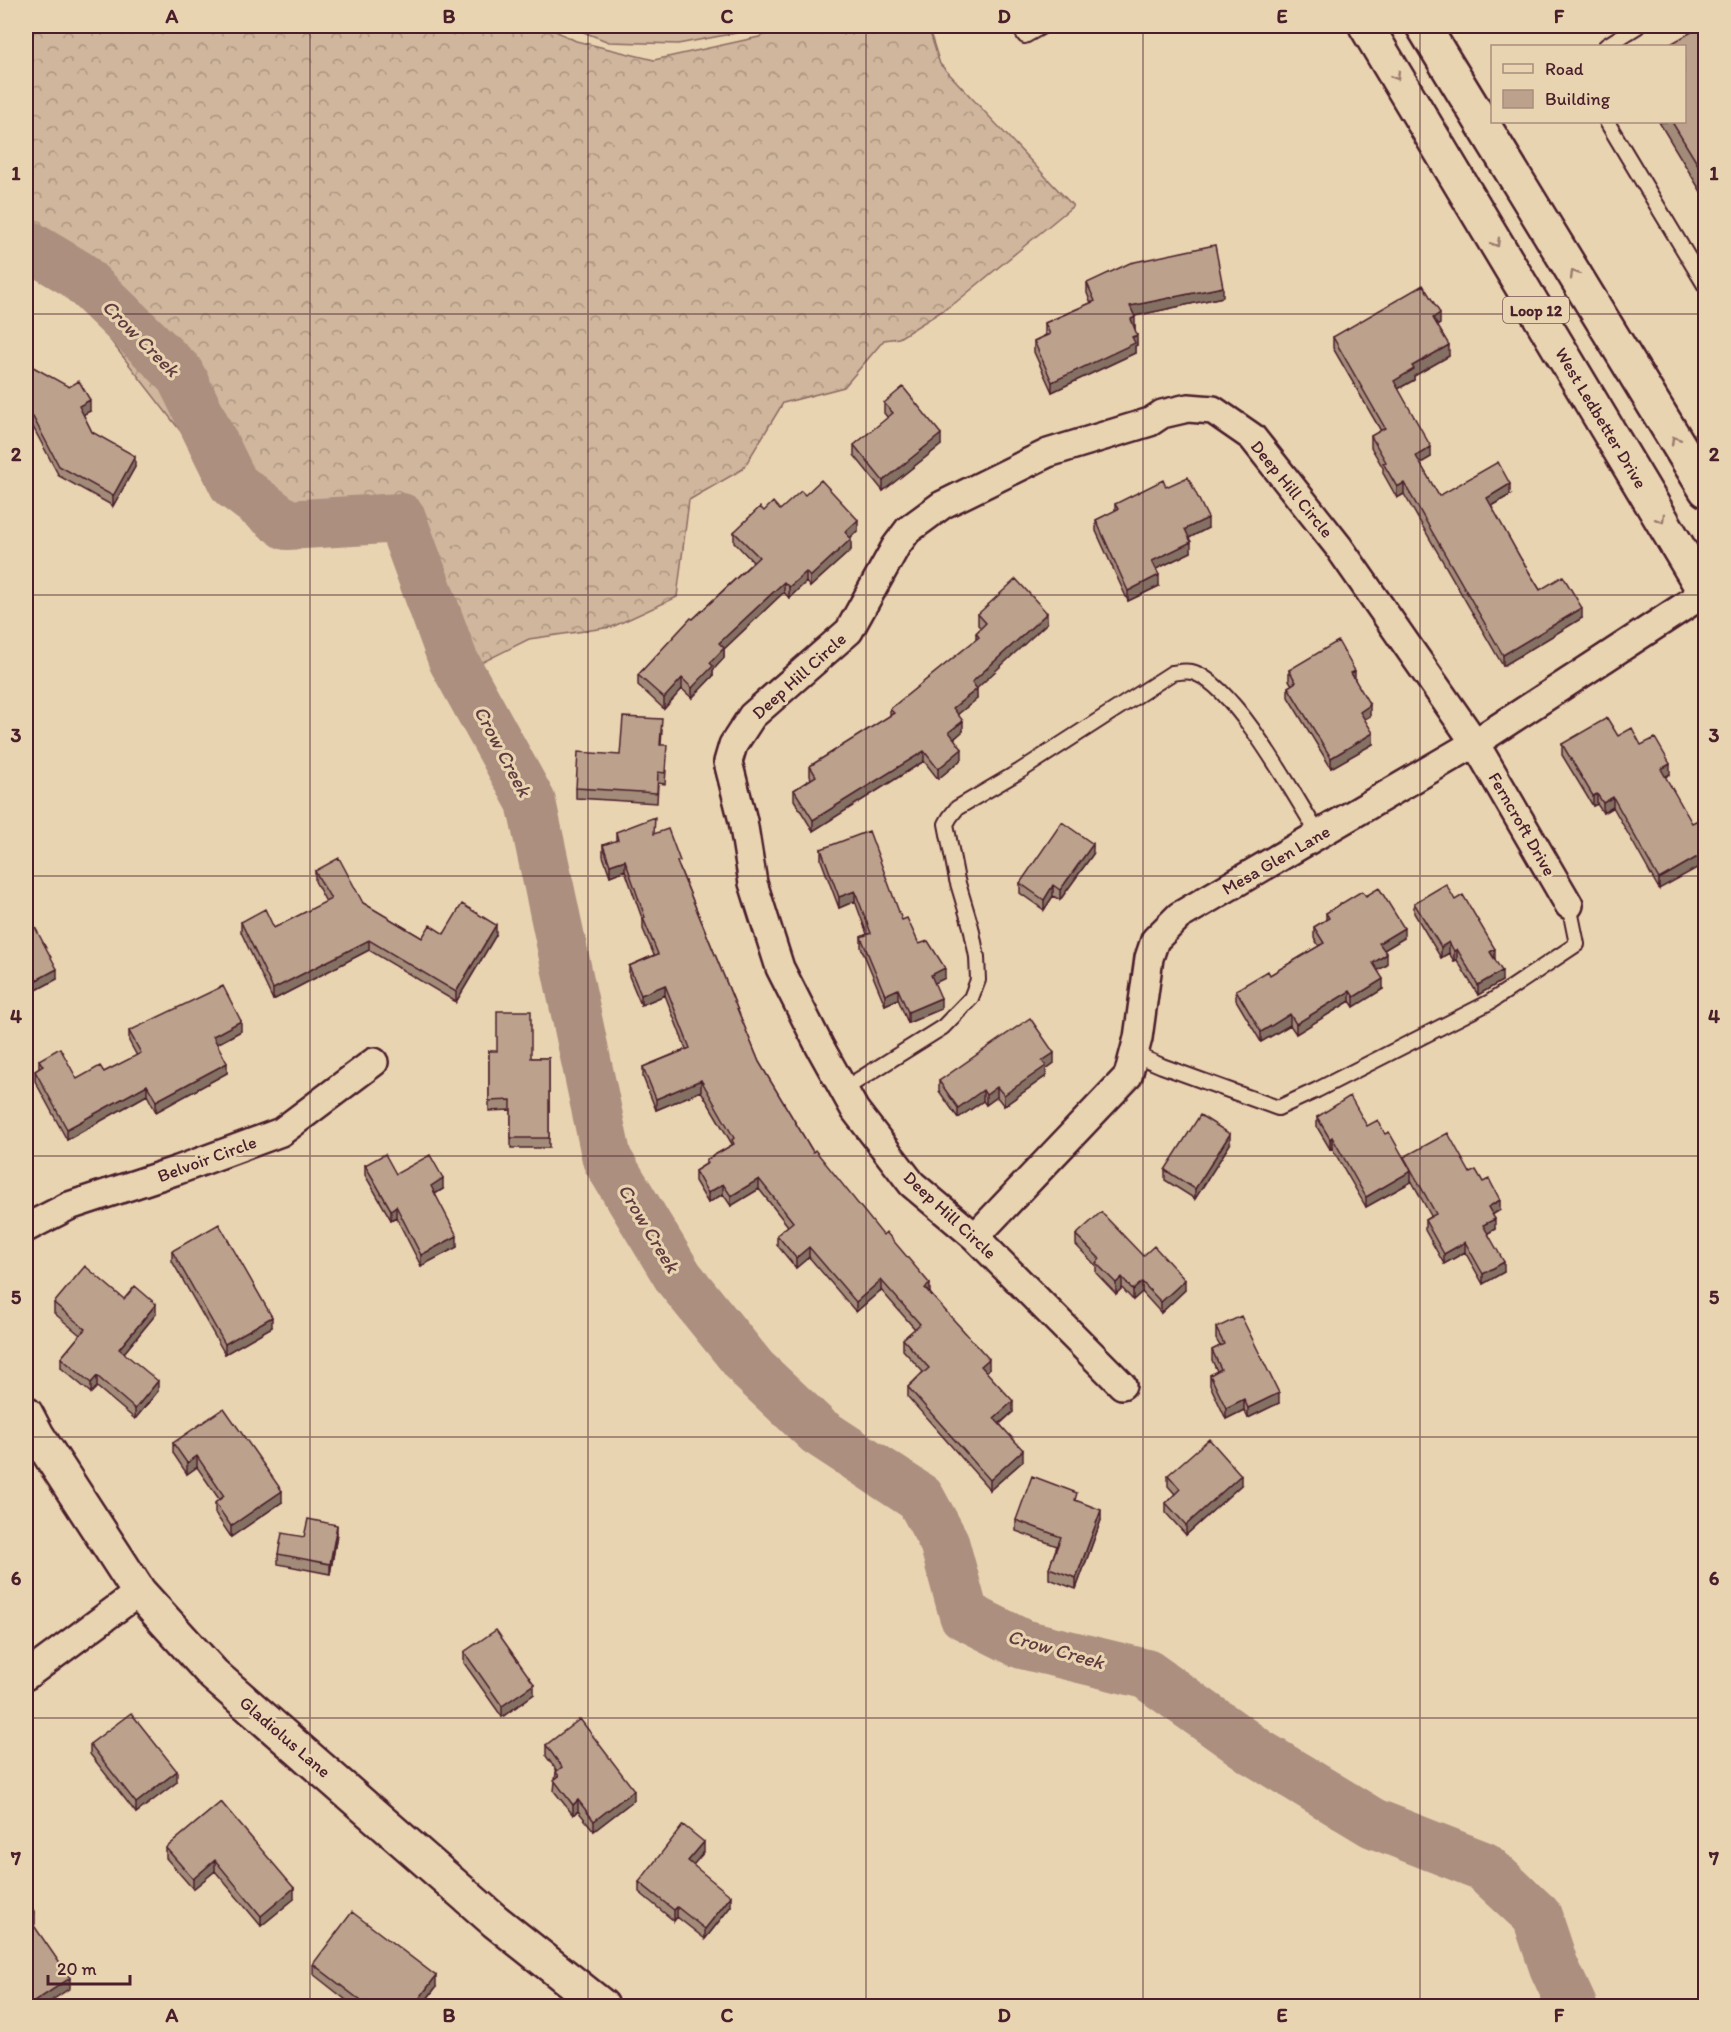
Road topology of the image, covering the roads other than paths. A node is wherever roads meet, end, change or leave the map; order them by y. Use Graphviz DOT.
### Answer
graph roads {
  1 [pos="1019,26"];
  2 [pos="1043,26"];
  3 [pos="1366,26"];
  4 [pos="1423,26"];
  5 [pos="1638,26"];
  6 [pos="1608,45"];
  7 [pos="1608,123"];
  8 [pos="1706,287"];
  9 [pos="1706,490"];
  10 [pos="1705,593"];
  11 [pos="1475,743"];
  12 [pos="1318,835"];
  13 [pos="1569,905"];
  14 [pos="1134,1054"];
  15 [pos="374,1062"];
  16 [pos="844,1089"];
  17 [pos="26,1228"];
  18 [pos="975,1237"];
  19 [pos="1122,1385"];
  20 [pos="26,1414"];
  21 [pos="139,1592"];
  22 [pos="26,1676"];
  23 [pos="602,2007"];
  1 -- 2 [label="lane"];
  3 -- 10 [label="main road, West Ledbetter Drive / Loop 12, one-way"];
  9 -- 4 [label="main road, Loop 12, one-way"];
  5 -- 6 [label="lane"];
  7 -- 8 [label="lane"];
  10 -- 11 [label="street, Mesa Glen Lane"];
  11 -- 12 [label="street, Mesa Glen Lane"];
  11 -- 13 [label="street, Ferncroft Drive"];
  11 -- 16 [label="street, Deep Hill Circle"];
  12 -- 14 [label="street, Mesa Glen Lane"];
  12 -- 16 [label="lane"];
  13 -- 14 [label="lane"];
  14 -- 18 [label="street, Mesa Glen Lane"];
  15 -- 17 [label="street, Belvoir Circle"];
  16 -- 18 [label="street, Deep Hill Circle"];
  18 -- 19 [label="street, Deep Hill Circle"];
  20 -- 21 [label="main road, Gladiolus Lane"];
  21 -- 22 [label="street"];
  21 -- 23 [label="main road, Gladiolus Lane"];
}
